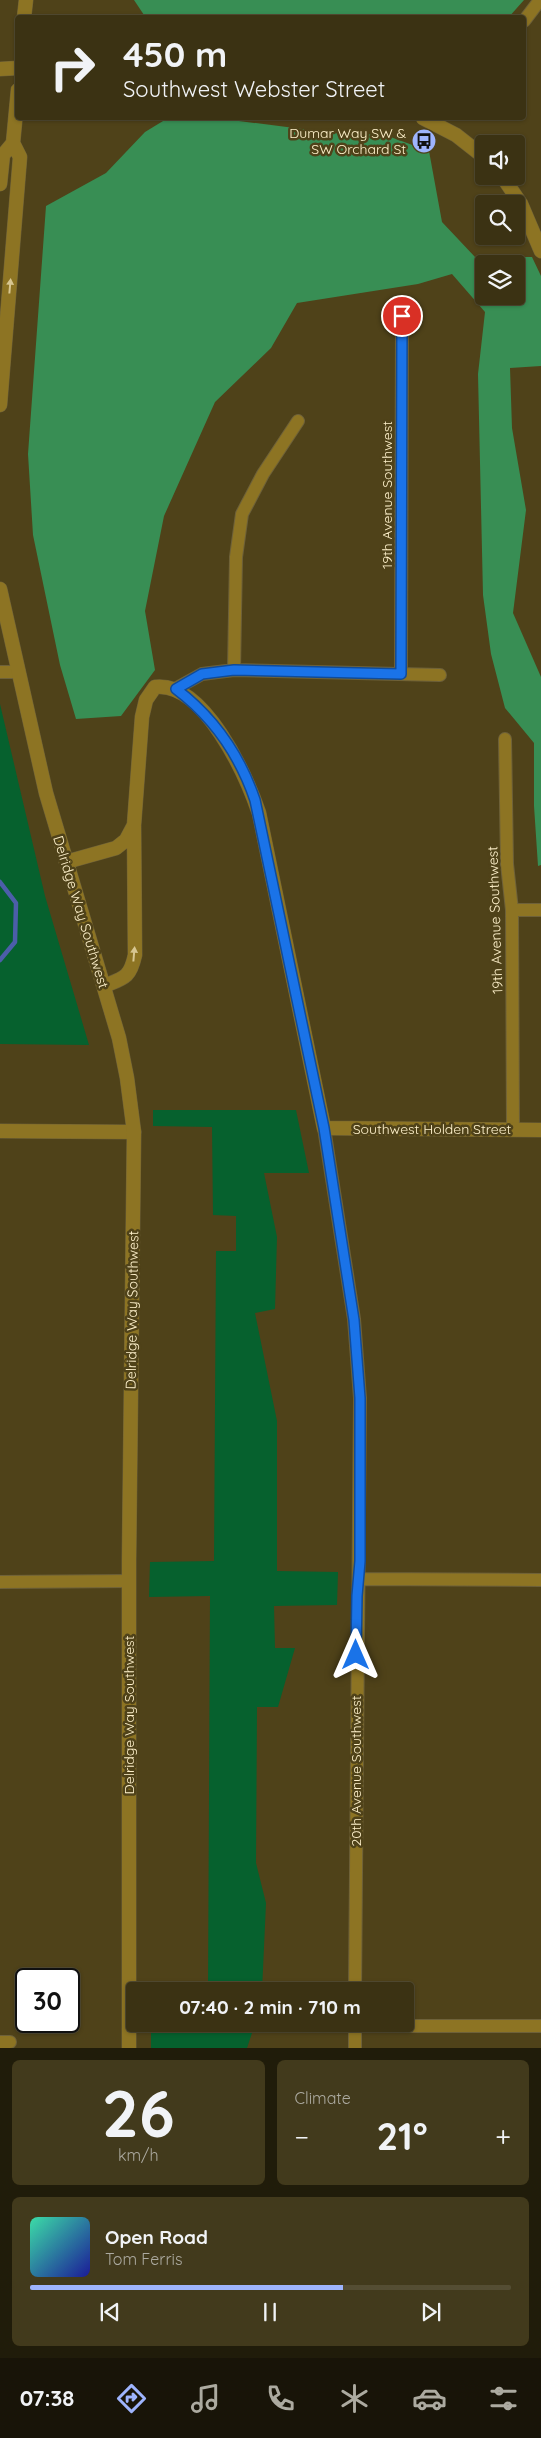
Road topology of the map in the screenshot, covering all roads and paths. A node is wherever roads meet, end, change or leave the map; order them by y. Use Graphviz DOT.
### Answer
graph roads {
  1 [pos="26,0"];
  2 [pos="540,0"];
  3 [pos="24,15"];
  4 [pos="526,18"];
  5 [pos="15,68"];
  6 [pos="0,69"];
  7 [pos="15,120"];
  8 [pos="427,120"];
  9 [pos="13,143"];
  10 [pos="475,151"];
  11 [pos="0,184"];
  12 [pos="508,185"];
  13 [pos="541,251"];
  14 [pos="402,316"];
  15 [pos="0,405"];
  16 [pos="298,421"];
  17 [pos="0,589"];
  18 [pos="234,670"];
  19 [pos="0,672"];
  20 [pos="19,672"];
  21 [pos="401,674"];
  22 [pos="440,675"];
  23 [pos="176,689"];
  24 [pos="505,739"];
  25 [pos="134,825"];
  26 [pos="66,862"];
  27 [pos="512,910"];
  28 [pos="541,910"];
  29 [pos="104,986"];
  30 [pos="324,1128"];
  31 [pos="513,1130"];
  32 [pos="541,1130"];
  33 [pos="0,1131"];
  34 [pos="134,1132"];
  35 [pos="358,1579"];
  36 [pos="129,1580"];
  37 [pos="541,1580"];
  38 [pos="0,1582"];
  39 [pos="355,1982"];
  40 [pos="414,2025"];
  41 [pos="541,2026"];
  42 [pos="355,2032"];
  43 [pos="129,2048"];
  44 [pos="355,2048"];
  1 -- 3 [label="main road"];
  2 -- 4 [label="street"];
  5 -- 6 [label="main road"];
  7 -- 9 [label="main road"];
  8 -- 10 [label="main road"];
  9 -- 11 [label="main road"];
  15 -- 9 [label="main road, one-way"];
  12 -- 13 [label="main road"];
  14 -- 21 [label="street, 19th Avenue Southwest"];
  16 -- 18 [label="street"];
  17 -- 20 [label="main road, Delridge Way Southwest"];
  18 -- 21 [label="street"];
  18 -- 23 [label="street"];
  19 -- 20 [label="street"];
  20 -- 26 [label="main road, Delridge Way Southwest"];
  21 -- 22 [label="street"];
  23 -- 25 [label="main road"];
  23 -- 30 [label="main road, 20th Avenue Southwest"];
  24 -- 27 [label="street, 19th Avenue Southwest"];
  25 -- 26 [label="main road"];
  29 -- 25 [label="main road, one-way"];
  26 -- 29 [label="main road, Delridge Way Southwest"];
  27 -- 28 [label="street"];
  27 -- 31 [label="street, 19th Avenue Southwest"];
  29 -- 34 [label="main road, Delridge Way Southwest"];
  30 -- 31 [label="main road, Southwest Holden Street"];
  30 -- 35 [label="street, 20th Avenue Southwest"];
  31 -- 32 [label="main road, Southwest Holden Street"];
  33 -- 34 [label="main road"];
  34 -- 36 [label="main road, Delridge Way Southwest"];
  35 -- 37 [label="street"];
  35 -- 39 [label="street, 20th Avenue Southwest"];
  36 -- 38 [label="street"];
  36 -- 43 [label="main road, Delridge Way Southwest"];
  40 -- 41 [label="street"];
  42 -- 44 [label="street"];
}
